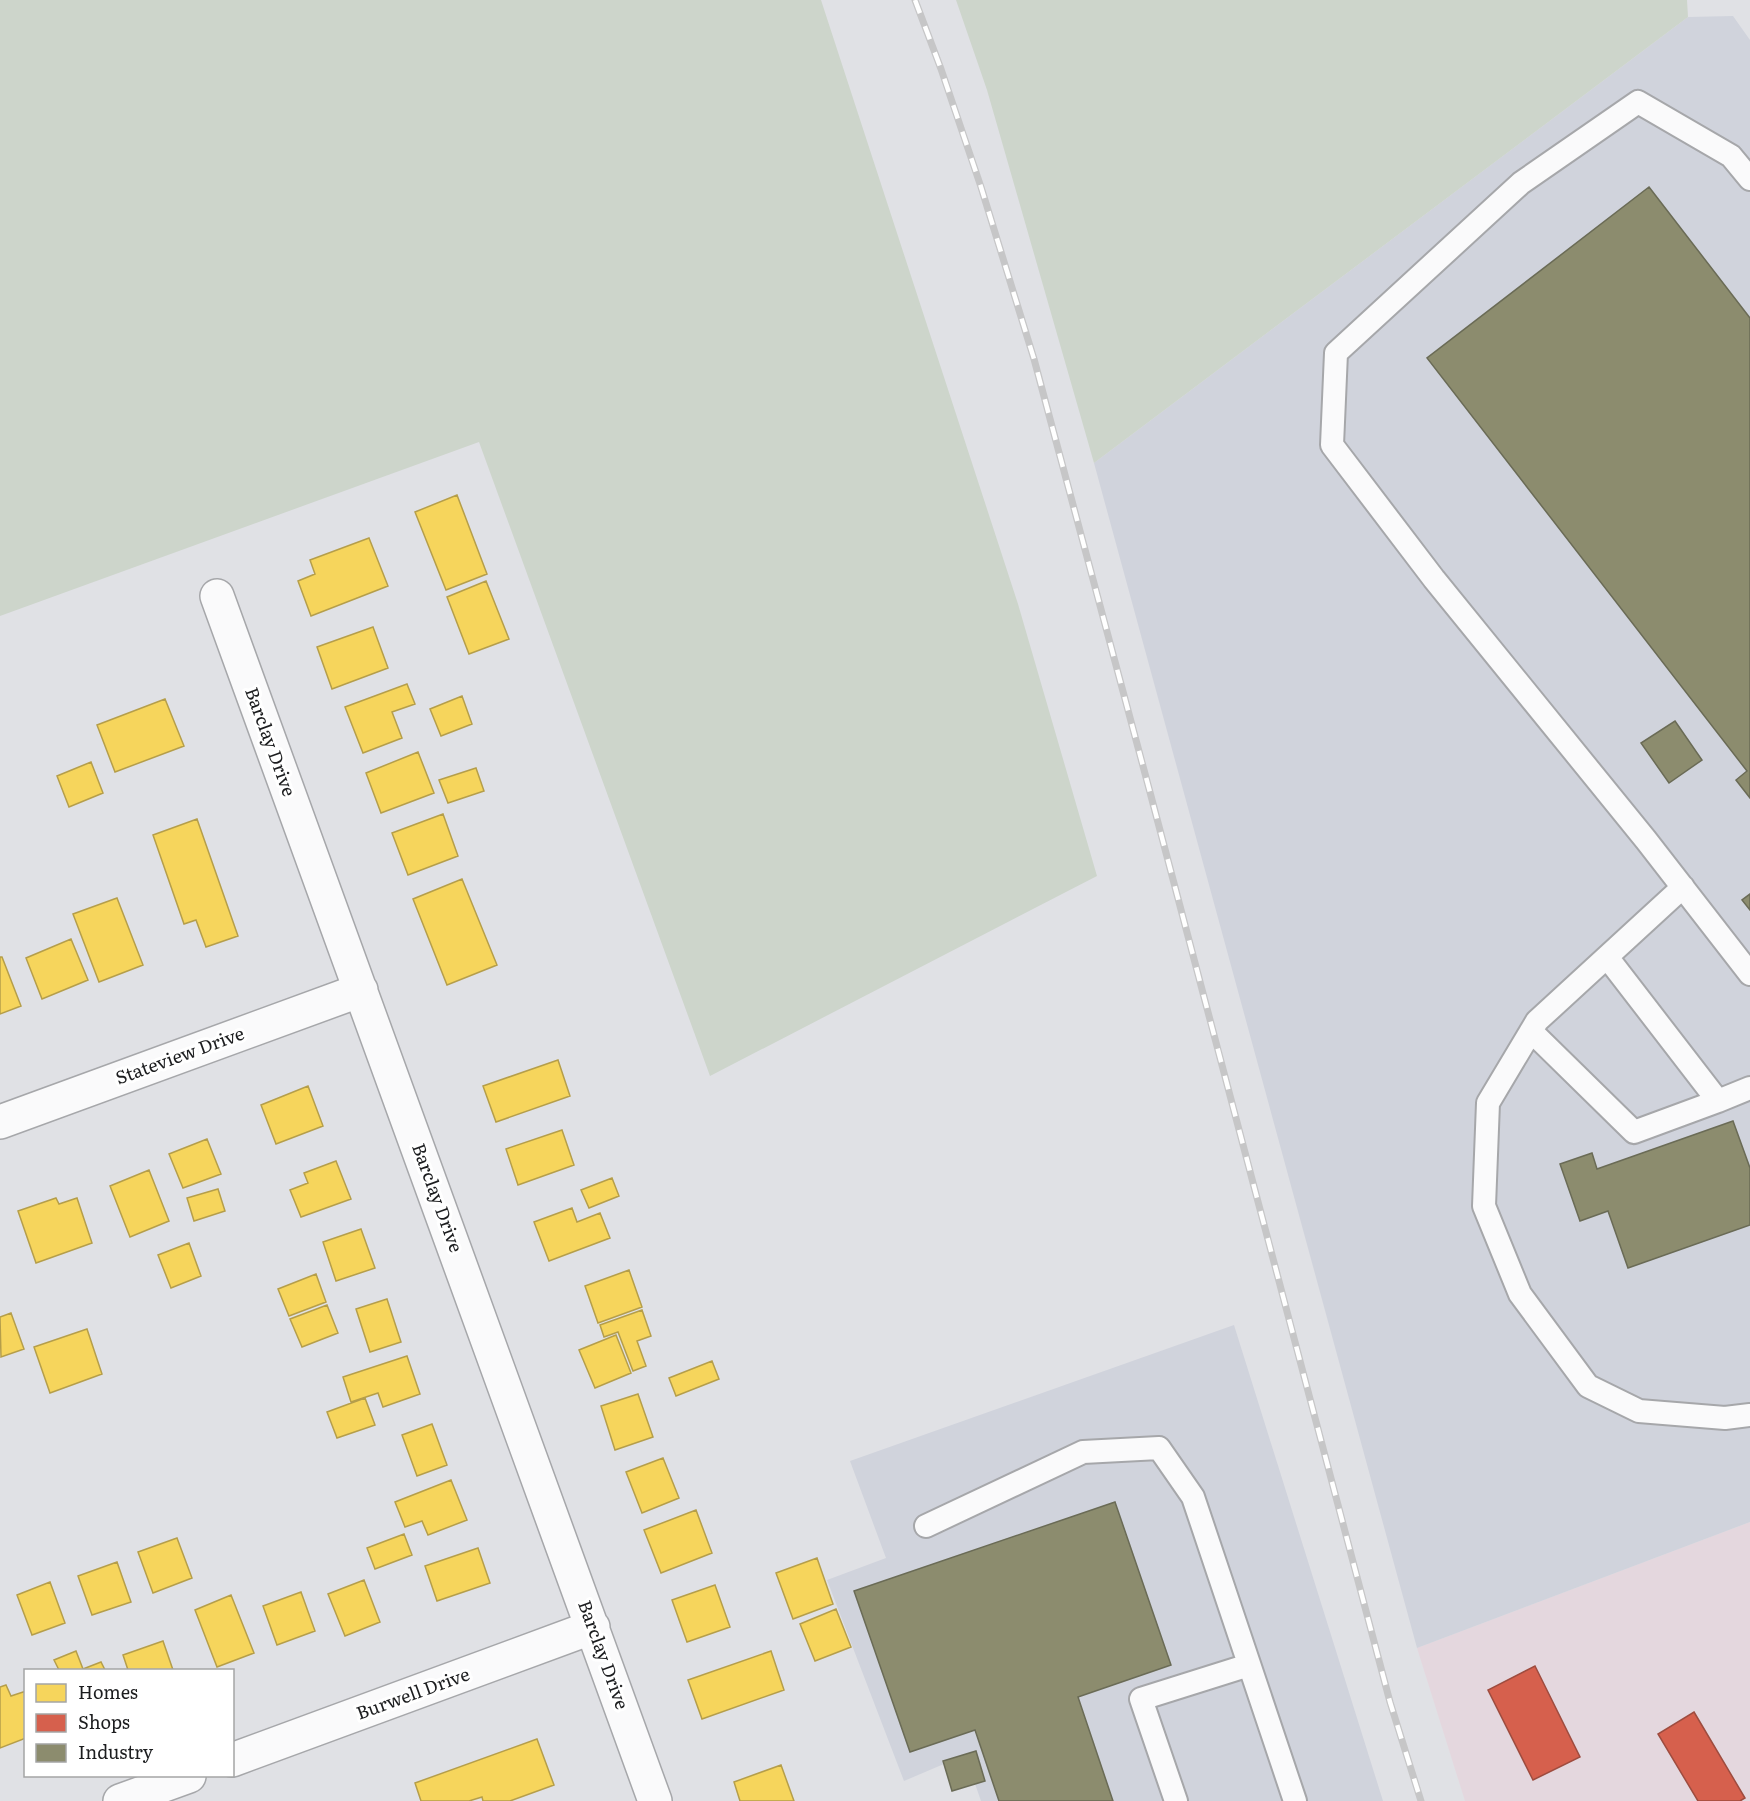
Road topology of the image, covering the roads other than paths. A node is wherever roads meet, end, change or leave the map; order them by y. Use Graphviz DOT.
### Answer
graph roads {
  1 [pos="1750,179"];
  2 [pos="217,596"];
  3 [pos="1683,887"];
  4 [pos="1607,957"];
  5 [pos="1750,974"];
  6 [pos="361,990"];
  7 [pos="1531,1031"];
  8 [pos="1750,1088"];
  9 [pos="1718,1101"];
  10 [pos="0,1122"];
  11 [pos="1750,1415"];
  12 [pos="926,1526"];
  13 [pos="593,1627"];
  14 [pos="1250,1665"];
  15 [pos="234,1759"];
  16 [pos="186,1777"];
  17 [pos="1288,1799"];
  18 [pos="120,1801"];
  19 [pos="655,1801"];
  20 [pos="1176,1801"];
  1 -- 3 [label="lane"];
  2 -- 6 [label="street, Barclay Drive"];
  3 -- 4 [label="lane"];
  3 -- 5 [label="lane"];
  4 -- 7 [label="lane"];
  4 -- 9 [label="lane"];
  6 -- 10 [label="street, Stateview Drive"];
  6 -- 13 [label="street, Barclay Drive"];
  7 -- 9 [label="lane"];
  7 -- 11 [label="lane"];
  8 -- 9 [label="lane"];
  12 -- 14 [label="lane"];
  13 -- 15 [label="street, Burwell Drive"];
  13 -- 19 [label="street, Barclay Drive"];
  14 -- 17 [label="lane"];
  14 -- 20 [label="lane"];
  16 -- 18 [label="street"];
}
